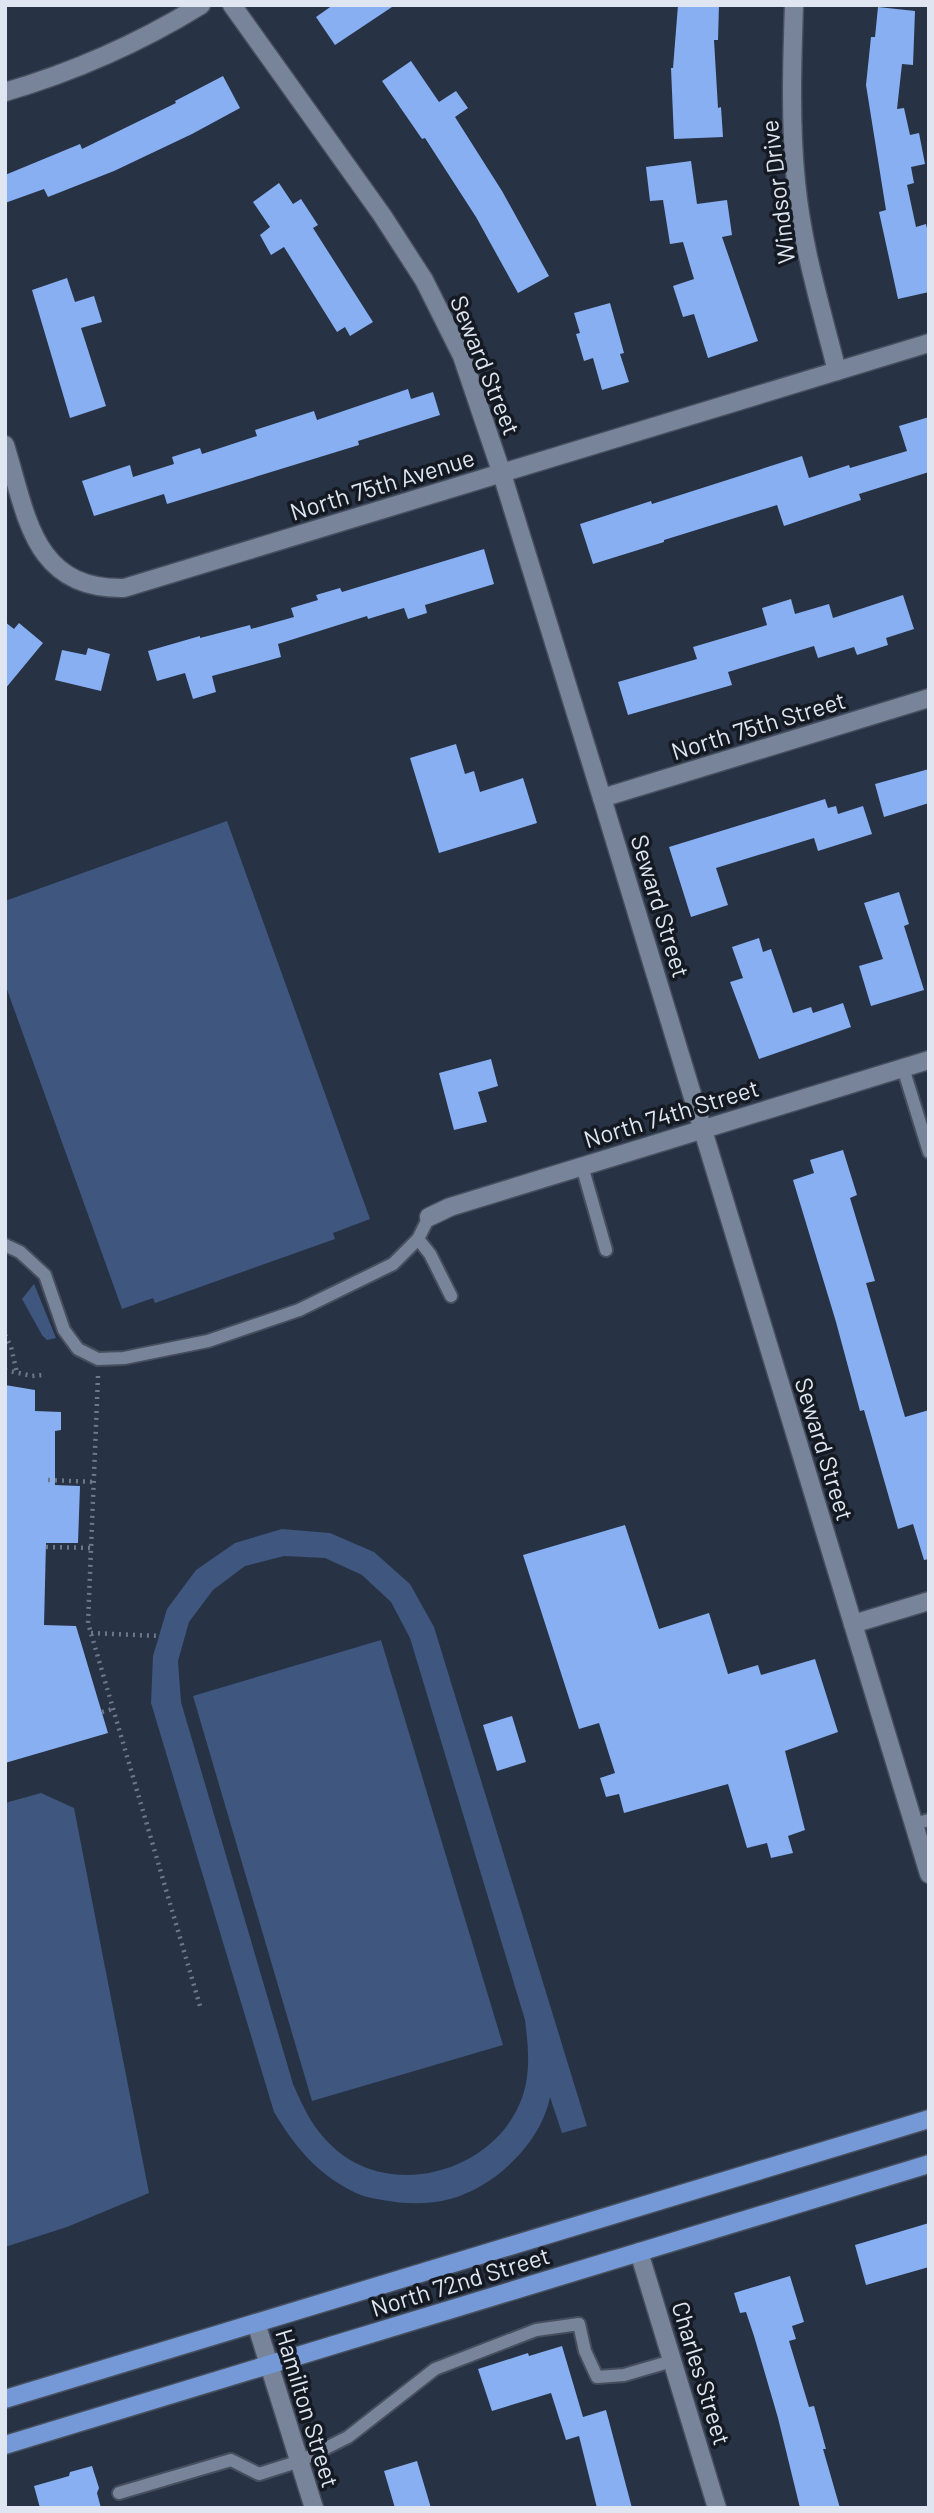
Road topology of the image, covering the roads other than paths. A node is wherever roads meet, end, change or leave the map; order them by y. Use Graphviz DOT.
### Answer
graph roads {
  1 [pos="201,5"];
  2 [pos="232,5"];
  3 [pos="794,5"];
  4 [pos="5,92"];
  5 [pos="929,343"];
  6 [pos="837,371"];
  7 [pos="5,445"];
  8 [pos="502,474"];
  9 [pos="929,698"];
  10 [pos="602,798"];
  11 [pos="929,1060"];
  12 [pos="903,1068"];
  13 [pos="703,1129"];
  14 [pos="929,1152"];
  15 [pos="582,1166"];
  16 [pos="429,1217"];
  17 [pos="418,1239"];
  18 [pos="5,1245"];
  19 [pos="606,1250"];
  20 [pos="451,1296"];
  21 [pos="929,1601"];
  22 [pos="853,1624"];
  23 [pos="921,1822"];
  24 [pos="929,1874"];
  25 [pos="929,2119"];
  26 [pos="929,2164"];
  27 [pos="639,2252"];
  28 [pos="256,2323"];
  29 [pos="672,2361"];
  30 [pos="268,2365"];
  31 [pos="5,2399"];
  32 [pos="5,2445"];
  33 [pos="300,2461"];
  34 [pos="119,2493"];
  35 [pos="314,2508"];
  36 [pos="717,2508"];
  1 -- 4 [label="street"];
  2 -- 8 [label="street, Seward Street"];
  3 -- 6 [label="street, Windsor Drive"];
  5 -- 6 [label="street, North 75th Avenue"];
  6 -- 8 [label="street, North 75th Avenue"];
  7 -- 8 [label="street, North 75th Avenue"];
  8 -- 10 [label="street, Seward Street"];
  9 -- 10 [label="street, North 75th Street"];
  10 -- 13 [label="street, Seward Street"];
  11 -- 12 [label="street, North 74th Street"];
  12 -- 13 [label="street, North 74th Street"];
  12 -- 14 [label="lane"];
  13 -- 15 [label="street, North 74th Street"];
  13 -- 22 [label="street, Seward Street"];
  15 -- 16 [label="street, North 74th Street"];
  15 -- 19 [label="lane"];
  16 -- 17 [label="lane"];
  17 -- 18 [label="lane"];
  17 -- 20 [label="lane"];
  21 -- 22 [label="street"];
  22 -- 23 [label="street, Seward Street"];
  23 -- 24 [label="street, Seward Street"];
  25 -- 28 [label="main road, North 72nd Street"];
  26 -- 27 [label="main road, North 72nd Street"];
  27 -- 29 [label="street, Charles Street"];
  27 -- 30 [label="main road, North 72nd Street"];
  28 -- 30 [label="street, Hamilton Street"];
  28 -- 31 [label="main road, North 72nd Street"];
  29 -- 33 [label="lane"];
  29 -- 36 [label="street, Charles Street"];
  30 -- 32 [label="main road, North 72nd Street"];
  30 -- 33 [label="street, Hamilton Street"];
  33 -- 34 [label="lane"];
  33 -- 35 [label="street, Hamilton Street"];
}
